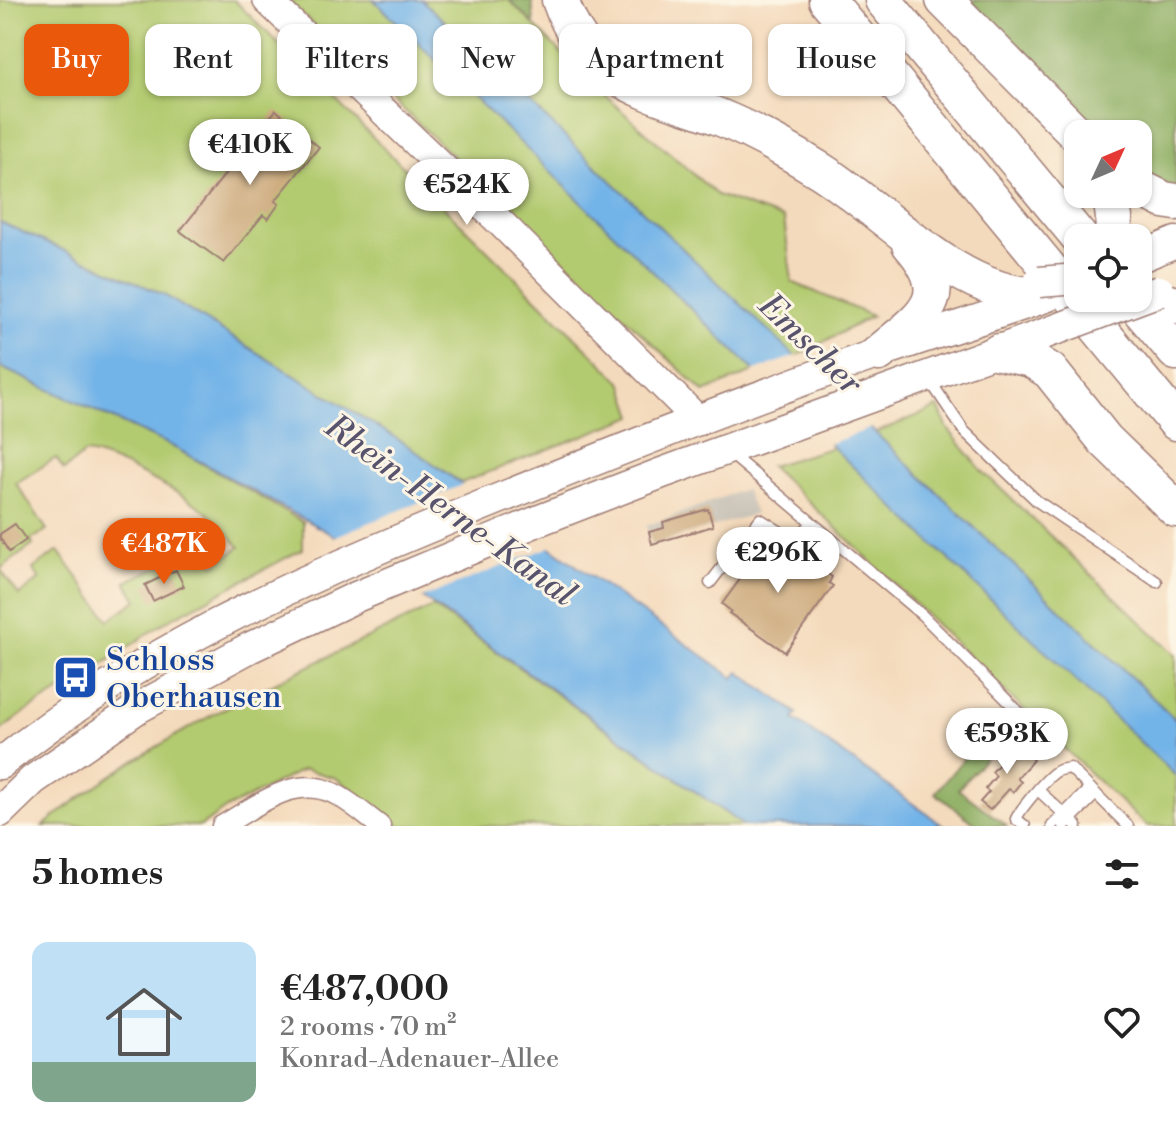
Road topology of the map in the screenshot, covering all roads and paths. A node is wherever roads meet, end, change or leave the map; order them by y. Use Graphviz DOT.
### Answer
graph roads {
  1 [pos="267,0"];
  2 [pos="560,0"];
  3 [pos="578,0"];
  4 [pos="827,0"];
  5 [pos="883,0"];
  6 [pos="944,0"];
  7 [pos="1064,121"];
  8 [pos="1152,194"];
  9 [pos="1176,202"];
  10 [pos="890,222"];
  11 [pos="1093,224"];
  12 [pos="1152,242"];
  13 [pos="1176,242"];
  14 [pos="1157,293"];
  15 [pos="1050,301"];
  16 [pos="999,352"];
  17 [pos="1176,352"];
  18 [pos="863,359"];
  19 [pos="928,378"];
  20 [pos="712,416"];
  21 [pos="1176,422"];
  22 [pos="739,445"];
  23 [pos="1176,509"];
  24 [pos="812,523"];
  25 [pos="1157,582"];
  26 [pos="710,583"];
  27 [pos="168,670"];
  28 [pos="1027,720"];
  29 [pos="0,764"];
  30 [pos="1039,791"];
  31 [pos="1093,791"];
  32 [pos="0,812"];
  33 [pos="1069,821"];
  34 [pos="222,826"];
  35 [pos="380,826"];
  36 [pos="1025,826"];
  37 [pos="1052,826"];
  38 [pos="1128,826"];
  1 -- 20 [label="street"];
  2 -- 10 [label="highway"];
  3 -- 15 [label="highway"];
  4 -- 21 [label="highway"];
  5 -- 11 [label="highway"];
  6 -- 7 [label="highway"];
  8 -- 9 [label="highway"];
  10 -- 15 [label="highway"];
  10 -- 18 [label="highway"];
  12 -- 13 [label="main road"];
  14 -- 15 [label="main road, bridge"];
  14 -- 17 [label="highway"];
  15 -- 16 [label="main road"];
  15 -- 18 [label="main road"];
  16 -- 19 [label="main road"];
  16 -- 23 [label="highway"];
  18 -- 20 [label="main road"];
  19 -- 22 [label="main road"];
  19 -- 25 [label="lane"];
  20 -- 22 [label="main road"];
  20 -- 27 [label="main road"];
  22 -- 24 [label="lane"];
  22 -- 27 [label="main road"];
  24 -- 26 [label="lane"];
  24 -- 28 [label="lane"];
  27 -- 29 [label="main road"];
  27 -- 32 [label="main road"];
  30 -- 31 [label="lane"];
  30 -- 33 [label="lane"];
  30 -- 36 [label="lane"];
  31 -- 33 [label="lane"];
  31 -- 38 [label="lane"];
  33 -- 37 [label="lane"];
  34 -- 35 [label="street"];
}
